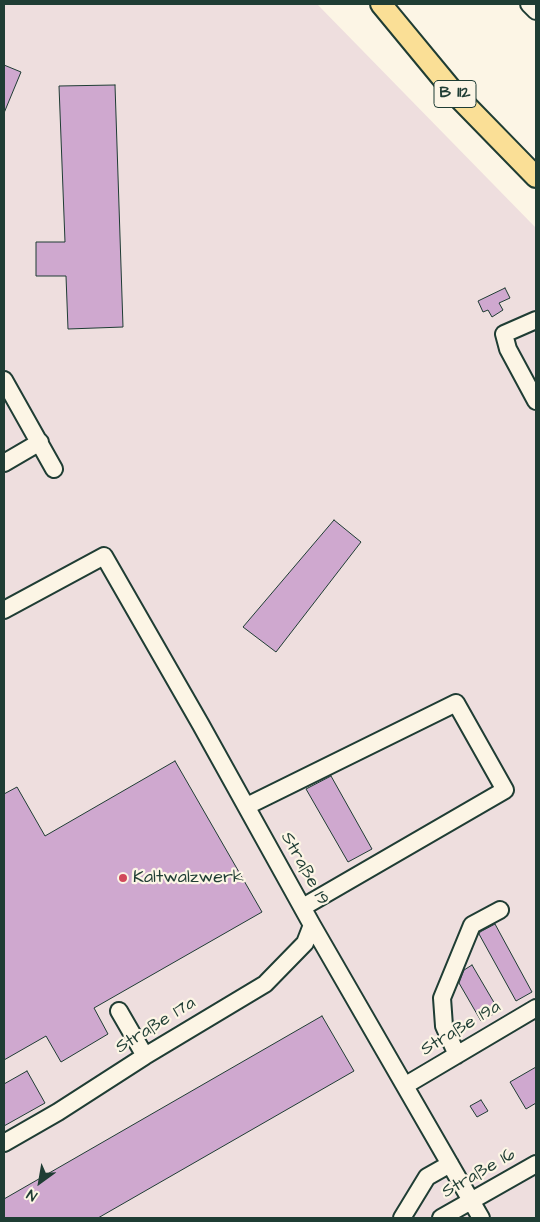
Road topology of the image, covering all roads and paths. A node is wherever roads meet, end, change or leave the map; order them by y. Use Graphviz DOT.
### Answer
graph roads {
  1 [pos="381,4"];
  2 [pos="536,177"];
  3 [pos="536,320"];
  4 [pos="4,380"];
  5 [pos="536,401"];
  6 [pos="40,442"];
  7 [pos="4,463"];
  8 [pos="54,469"];
  9 [pos="4,610"];
  10 [pos="246,806"];
  11 [pos="303,908"];
  12 [pos="500,910"];
  13 [pos="312,925"];
  14 [pos="536,1008"];
  15 [pos="119,1011"];
  16 [pos="457,1055"];
  17 [pos="145,1056"];
  18 [pos="406,1085"];
  19 [pos="4,1143"];
  20 [pos="450,1164"];
  21 [pos="536,1164"];
  22 [pos="472,1201"];
  23 [pos="402,1218"];
  24 [pos="441,1218"];
  25 [pos="481,1218"];
  1 -- 2 [label="main road, B 112"];
  3 -- 5 [label="street"];
  4 -- 6 [label="street"];
  6 -- 7 [label="street"];
  6 -- 8 [label="street"];
  9 -- 10 [label="street, Straße 19"];
  10 -- 11 [label="street, Straße 19"];
  10 -- 11 [label="street"];
  11 -- 13 [label="street, Straße 19"];
  12 -- 16 [label="street"];
  13 -- 17 [label="street, Straße 17a"];
  13 -- 18 [label="street, Straße 19"];
  14 -- 16 [label="street, Straße 19a"];
  15 -- 17 [label="street"];
  16 -- 18 [label="street, Straße 19a"];
  17 -- 19 [label="street, Straße 17a"];
  18 -- 20 [label="street, Straße 19"];
  20 -- 22 [label="street, Straße 19"];
  20 -- 23 [label="street"];
  21 -- 22 [label="street, Straße 16"];
  22 -- 24 [label="street, Straße 16"];
  22 -- 25 [label="street, Straße 19"];
}
